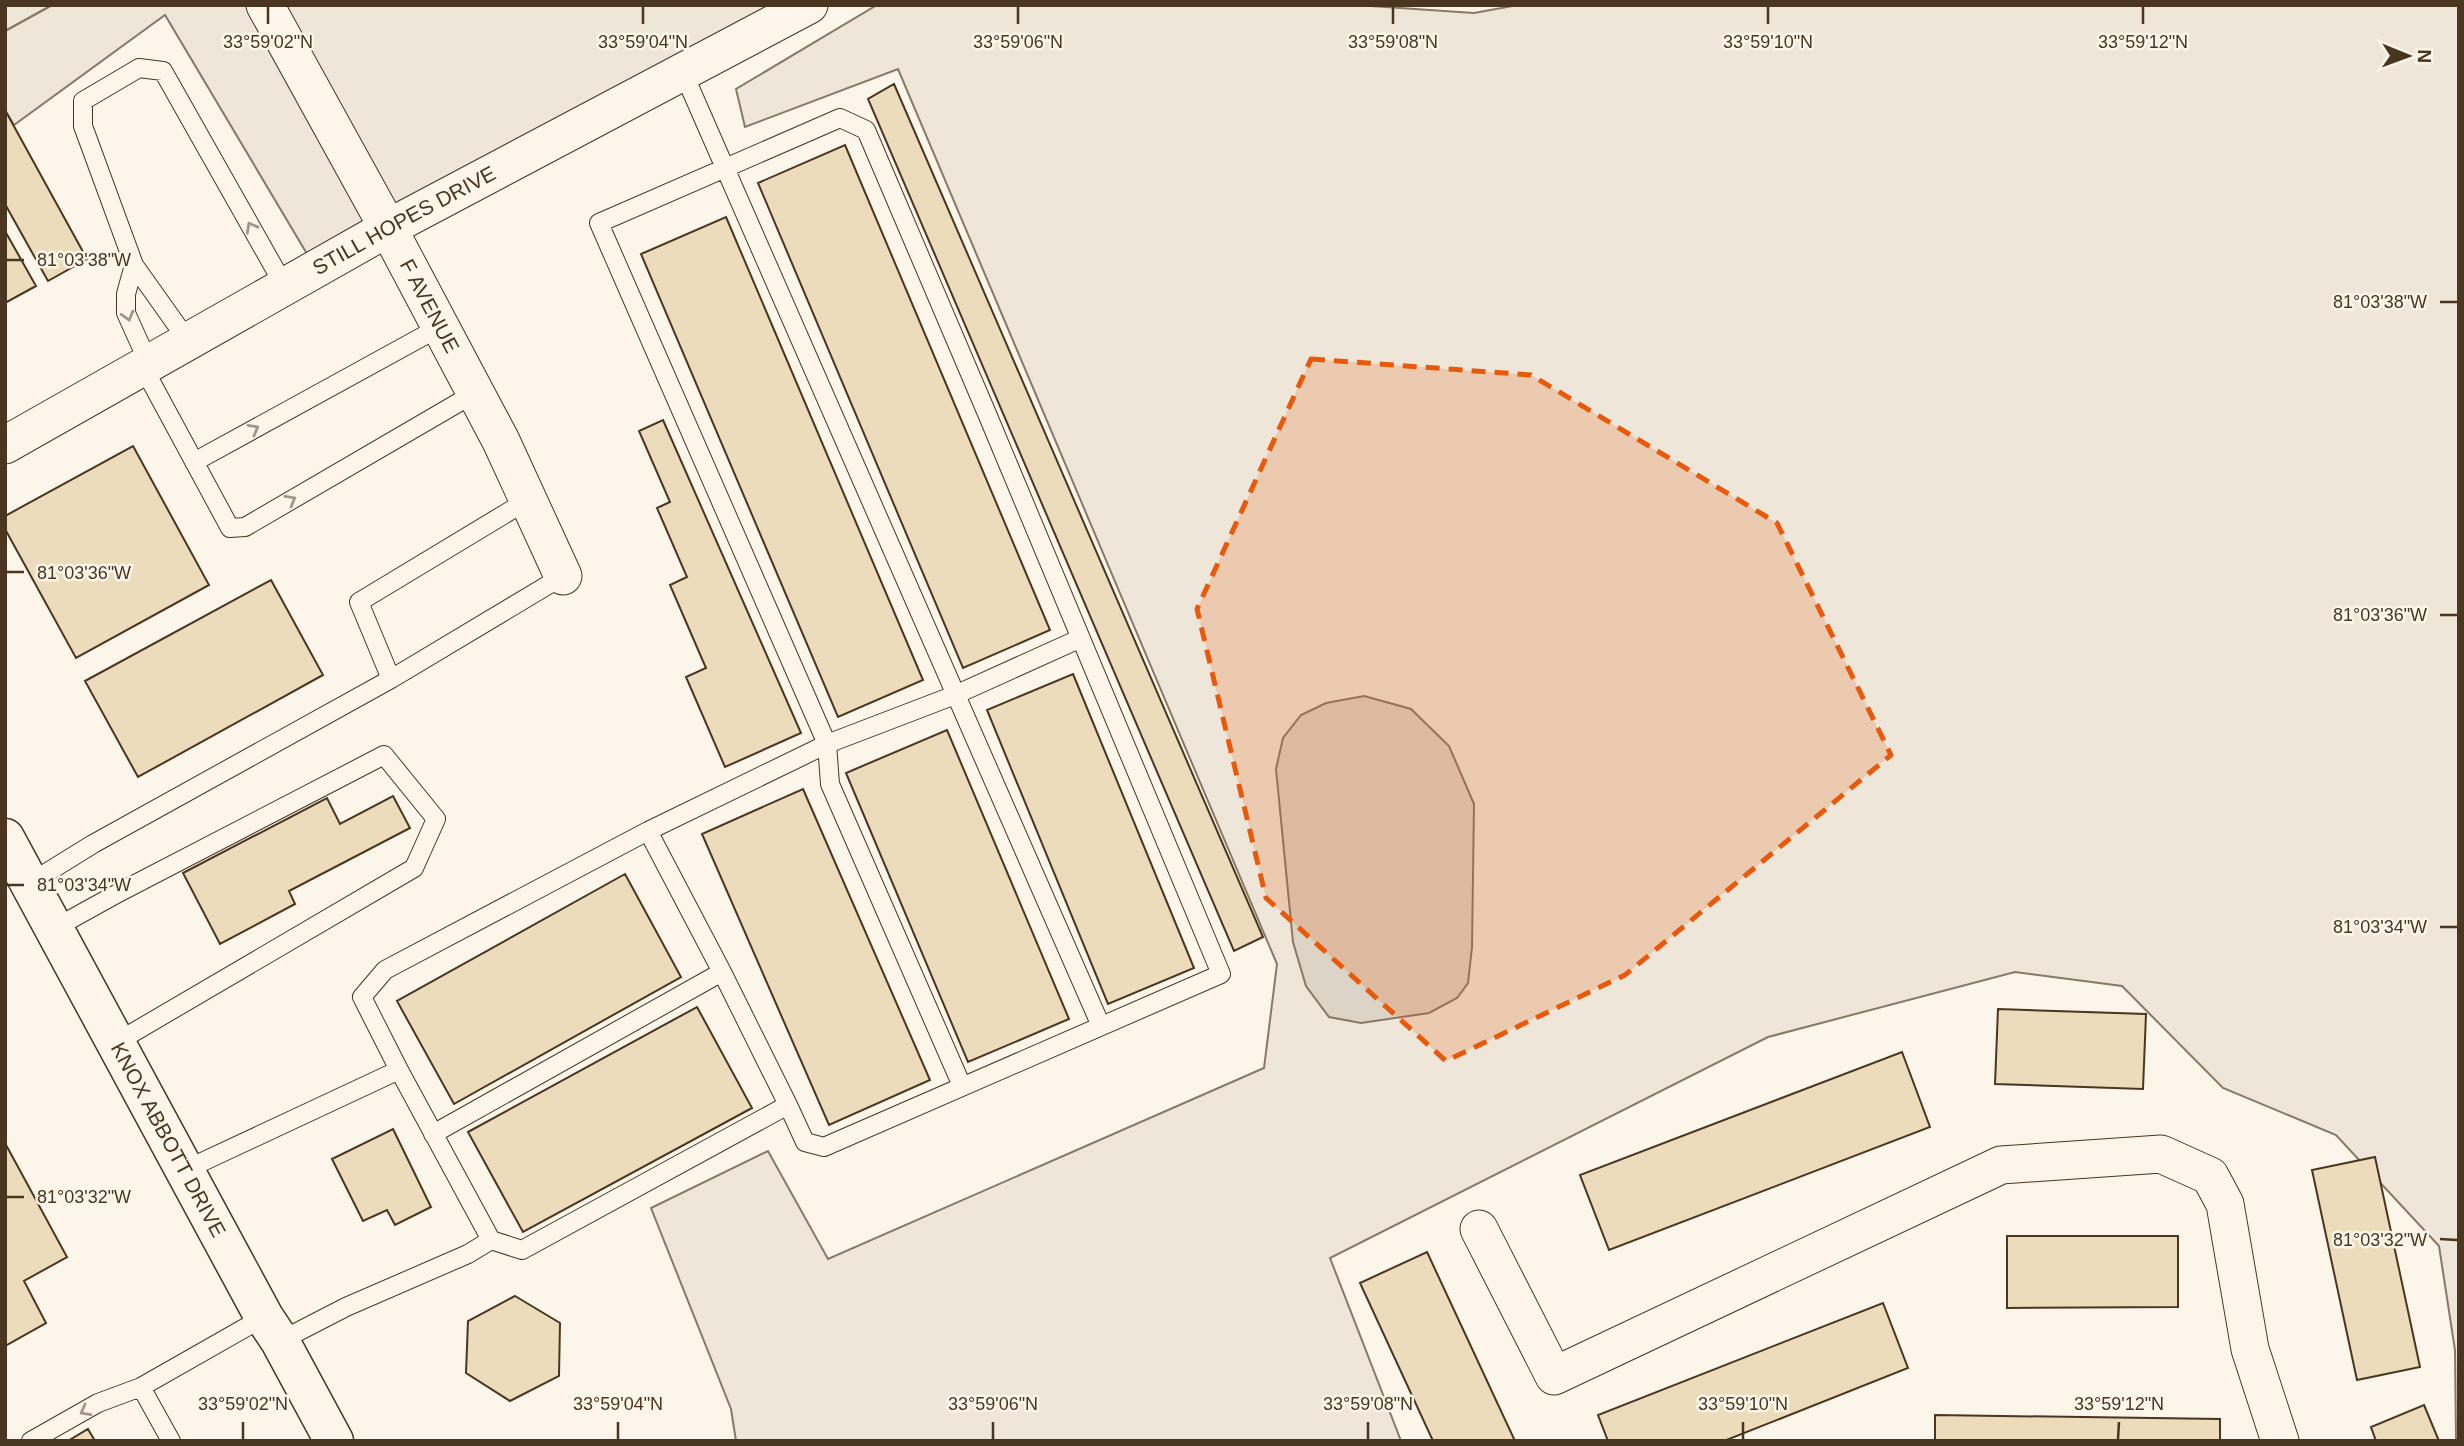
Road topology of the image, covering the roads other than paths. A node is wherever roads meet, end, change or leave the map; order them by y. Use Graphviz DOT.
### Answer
graph roads {
  1 [pos="265,5"];
  2 [pos="809,5"];
  3 [pos="683,72"];
  4 [pos="725,168"];
  5 [pos="388,228"];
  6 [pos="134,265"];
  7 [pos="285,287"];
  8 [pos="440,327"];
  9 [pos="188,341"];
  10 [pos="146,365"];
  11 [pos="475,393"];
  12 [pos="5,445"];
  13 [pos="194,462"];
  14 [pos="528,500"];
  15 [pos="563,576"];
  16 [pos="1079,639"];
  17 [pos="391,680"];
  18 [pos="955,695"];
  19 [pos="827,744"];
  20 [pos="648,831"];
  21 [pos="5,838"];
  22 [pos="30,883"];
  23 [pos="55,928"];
  24 [pos="722,972"];
  25 [pos="1101,1026"];
  26 [pos="117,1042"];
  27 [pos="399,1070"];
  28 [pos="962,1086"];
  29 [pos="788,1105"];
  30 [pos="433,1134"];
  31 [pos="186,1170"];
  32 [pos="1479,1229"];
  33 [pos="491,1240"];
  34 [pos="272,1329"];
  35 [pos="141,1387"];
  36 [pos="31,1441"];
  37 [pos="171,1441"];
  38 [pos="334,1441"];
  39 [pos="2280,1441"];
  1 -- 5 [label="street, F AVENUE"];
  2 -- 3 [label="street, STILL HOPES DRIVE"];
  3 -- 4 [label="lane"];
  3 -- 5 [label="street, STILL HOPES DRIVE"];
  4 -- 16 [label="lane"];
  4 -- 18 [label="lane"];
  4 -- 19 [label="lane"];
  5 -- 7 [label="street, STILL HOPES DRIVE"];
  5 -- 8 [label="street, F AVENUE"];
  7 -- 6 [label="lane, one-way"];
  6 -- 9 [label="lane"];
  6 -- 10 [label="lane, one-way"];
  7 -- 9 [label="street, STILL HOPES DRIVE"];
  8 -- 11 [label="street, F AVENUE"];
  13 -- 8 [label="lane, one-way"];
  9 -- 10 [label="street, STILL HOPES DRIVE"];
  10 -- 12 [label="street, STILL HOPES DRIVE"];
  10 -- 13 [label="lane"];
  13 -- 11 [label="lane, one-way"];
  11 -- 14 [label="street, F AVENUE"];
  14 -- 15 [label="street, F AVENUE"];
  14 -- 17 [label="lane"];
  15 -- 17 [label="lane"];
  16 -- 18 [label="lane"];
  16 -- 25 [label="lane"];
  17 -- 22 [label="lane"];
  18 -- 19 [label="lane"];
  18 -- 25 [label="lane"];
  19 -- 20 [label="lane"];
  19 -- 28 [label="lane"];
  20 -- 24 [label="lane"];
  20 -- 27 [label="lane"];
  21 -- 22 [label="main road, KNOX ABBOTT DRIVE"];
  22 -- 23 [label="main road, KNOX ABBOTT DRIVE"];
  23 -- 26 [label="main road, KNOX ABBOTT DRIVE"];
  23 -- 26 [label="lane"];
  24 -- 29 [label="lane"];
  24 -- 30 [label="lane"];
  25 -- 28 [label="lane"];
  26 -- 31 [label="main road, KNOX ABBOTT DRIVE"];
  27 -- 30 [label="lane"];
  27 -- 31 [label="lane"];
  28 -- 29 [label="lane"];
  29 -- 33 [label="lane"];
  30 -- 33 [label="lane"];
  31 -- 34 [label="main road, KNOX ABBOTT DRIVE"];
  32 -- 39 [label="street"];
  33 -- 34 [label="lane"];
  34 -- 35 [label="lane"];
  34 -- 38 [label="main road, KNOX ABBOTT DRIVE"];
  35 -- 36 [label="lane, one-way"];
  35 -- 37 [label="lane"];
}
